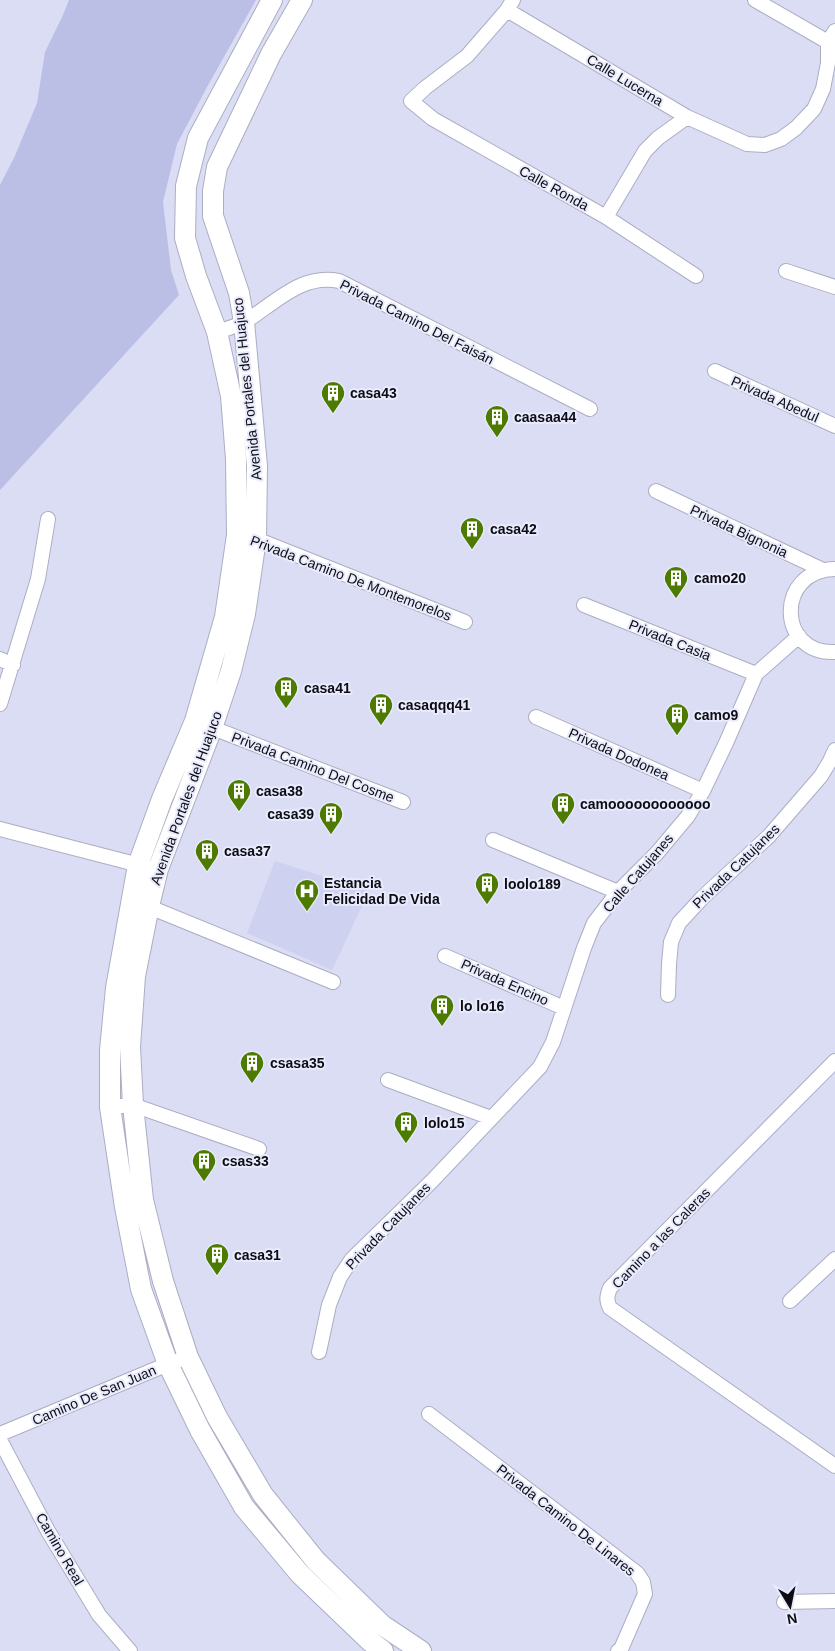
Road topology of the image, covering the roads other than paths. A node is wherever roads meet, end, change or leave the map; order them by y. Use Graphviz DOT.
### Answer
graph roads {
  1 [pos="272,0"];
  2 [pos="302,0"];
  3 [pos="755,0"];
  4 [pos="510,5"];
  5 [pos="831,37"];
  6 [pos="687,117"];
  7 [pos="213,216"];
  8 [pos="606,217"];
  9 [pos="185,221"];
  10 [pos="786,271"];
  11 [pos="696,276"];
  12 [pos="835,286"];
  13 [pos="244,322"];
  14 [pos="217,332"];
  15 [pos="715,371"];
  16 [pos="590,409"];
  17 [pos="835,426"];
  18 [pos="656,491"];
  19 [pos="48,519"];
  20 [pos="247,537"];
  21 [pos="829,570"];
  22 [pos="584,606"];
  23 [pos="465,622"];
  24 [pos="799,636"];
  25 [pos="835,652"];
  26 [pos="6,662"];
  27 [pos="756,674"];
  28 [pos="0,704"];
  29 [pos="536,717"];
  30 [pos="203,724"];
  31 [pos="835,750"];
  32 [pos="703,791"];
  33 [pos="404,802"];
  34 [pos="0,829"];
  35 [pos="493,840"];
  36 [pos="138,865"];
  37 [pos="158,869"];
  38 [pos="618,892"];
  39 [pos="140,904"];
  40 [pos="445,956"];
  41 [pos="333,982"];
  42 [pos="668,995"];
  43 [pos="564,1008"];
  44 [pos="835,1061"];
  45 [pos="388,1080"];
  46 [pos="133,1105"];
  47 [pos="110,1107"];
  48 [pos="491,1118"];
  49 [pos="259,1149"];
  50 [pos="835,1259"];
  51 [pos="790,1301"];
  52 [pos="319,1352"];
  53 [pos="188,1357"];
  54 [pos="168,1364"];
  55 [pos="428,1414"];
  56 [pos="0,1434"];
  57 [pos="0,1440"];
  58 [pos="835,1466"];
  59 [pos="835,1601"];
  60 [pos="784,1602"];
  61 [pos="130,1651"];
  62 [pos="383,1651"];
  63 [pos="421,1651"];
  64 [pos="618,1651"];
  1 -- 9 [label="street, Avenida Portales del Huajuco"];
  2 -- 7 [label="street, Avenida Portales del Huajuco"];
  3 -- 5 [label="street"];
  4 -- 6 [label="street, Calle Lucerna"];
  4 -- 8 [label="street, Calle Ronda"];
  5 -- 6 [label="street, Calle Lucerna"];
  6 -- 8 [label="street"];
  7 -- 9 [label="street"];
  7 -- 13 [label="street, Avenida Portales del Huajuco"];
  8 -- 11 [label="street, Calle Ronda"];
  9 -- 14 [label="street, Avenida Portales del Huajuco"];
  10 -- 12 [label="street"];
  13 -- 14 [label="street, Privada Camino Del Faisán"];
  13 -- 16 [label="street, Privada Camino Del Faisán"];
  13 -- 20 [label="street, Avenida Portales del Huajuco"];
  14 -- 20 [label="street, Avenida Portales del Huajuco"];
  15 -- 17 [label="street, Privada Abedul"];
  18 -- 21 [label="street, Privada Bignonia"];
  19 -- 26 [label="street"];
  20 -- 23 [label="street, Privada Camino De Montemorelos"];
  20 -- 30 [label="street, Avenida Portales del Huajuco"];
  21 -- 24 [label="street"];
  22 -- 27 [label="street, Privada Casia"];
  24 -- 25 [label="street"];
  24 -- 27 [label="street, Calle Catujanes"];
  26 -- 28 [label="street"];
  27 -- 32 [label="street, Calle Catujanes"];
  29 -- 32 [label="street, Privada Dodonea"];
  30 -- 33 [label="street, Privada Camino Del Cosme"];
  30 -- 36 [label="street, Avenida Portales del Huajuco"];
  30 -- 37 [label="street, Avenida Portales del Huajuco"];
  31 -- 42 [label="street, Privada Catujanes"];
  32 -- 38 [label="street, Calle Catujanes"];
  34 -- 36 [label="street"];
  35 -- 38 [label="street"];
  36 -- 37 [label="street"];
  36 -- 39 [label="street, Avenida Portales del Huajuco"];
  37 -- 39 [label="street, Avenida Portales del Huajuco"];
  38 -- 43 [label="street, Calle Catujanes"];
  39 -- 41 [label="street"];
  39 -- 46 [label="street, Avenida Portales del Huajuco"];
  39 -- 47 [label="street, Avenida Portales del Huajuco"];
  40 -- 43 [label="street, Privada Encino"];
  43 -- 48 [label="street, Calle Catujanes"];
  44 -- 58 [label="street, Camino a las Caleras"];
  45 -- 48 [label="street"];
  46 -- 47 [label="street"];
  46 -- 49 [label="street"];
  46 -- 53 [label="street, Avenida Portales del Huajuco"];
  47 -- 54 [label="street, Avenida Portales del Huajuco"];
  48 -- 52 [label="street, Privada Catujanes"];
  50 -- 51 [label="street"];
  53 -- 54 [label="street, Camino De San Juan"];
  53 -- 63 [label="street, Avenida Portales del Huajuco"];
  54 -- 56 [label="street, Camino De San Juan"];
  54 -- 62 [label="street, Avenida Portales del Huajuco"];
  55 -- 64 [label="street, Privada Camino De Linares"];
  57 -- 61 [label="street, Camino Real"];
  59 -- 60 [label="street"];
}
